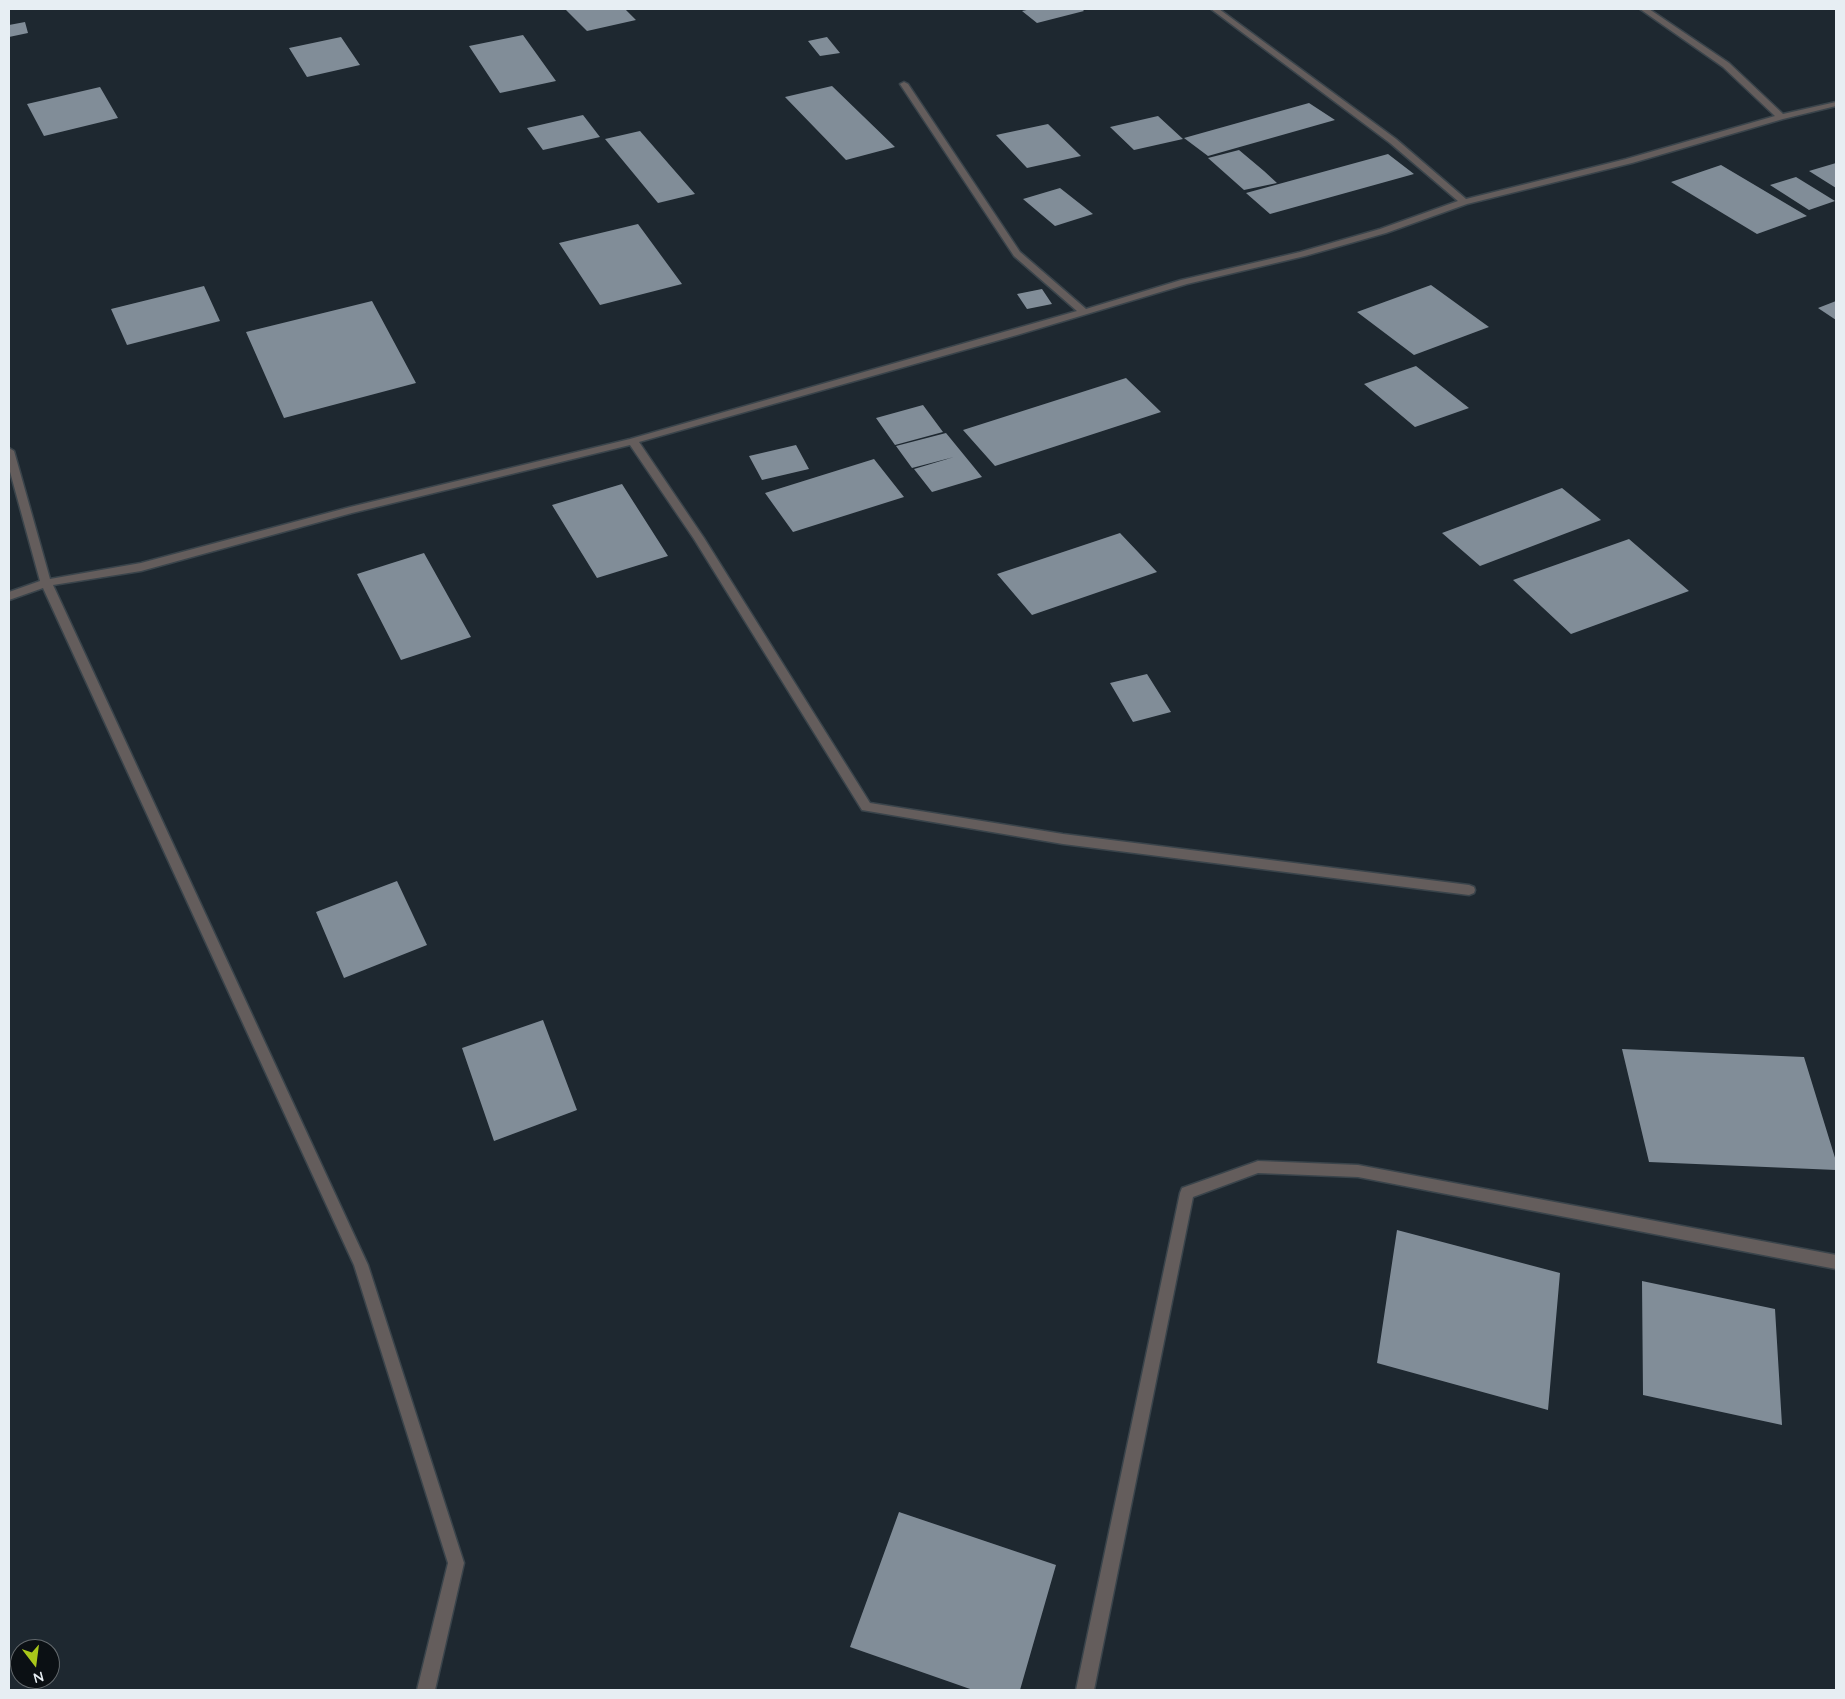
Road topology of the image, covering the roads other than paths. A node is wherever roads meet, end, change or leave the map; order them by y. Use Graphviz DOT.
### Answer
graph roads {
  1 [pos="1215,9"];
  2 [pos="1644,9"];
  3 [pos="904,84"];
  4 [pos="1836,104"];
  5 [pos="1781,117"];
  6 [pos="1464,202"];
  7 [pos="1082,311"];
  8 [pos="633,441"];
  9 [pos="9,451"];
  10 [pos="46,583"];
  11 [pos="9,596"];
  12 [pos="1469,890"];
  13 [pos="1836,1262"];
  14 [pos="426,1690"];
  15 [pos="1085,1690"];
  1 -- 6 [label="street"];
  2 -- 5 [label="street"];
  3 -- 7 [label="street"];
  4 -- 5 [label="street"];
  5 -- 6 [label="street"];
  6 -- 7 [label="street"];
  7 -- 8 [label="street"];
  8 -- 10 [label="street"];
  8 -- 12 [label="street"];
  9 -- 10 [label="street"];
  10 -- 11 [label="street"];
  10 -- 14 [label="street"];
  13 -- 15 [label="street"];
}
